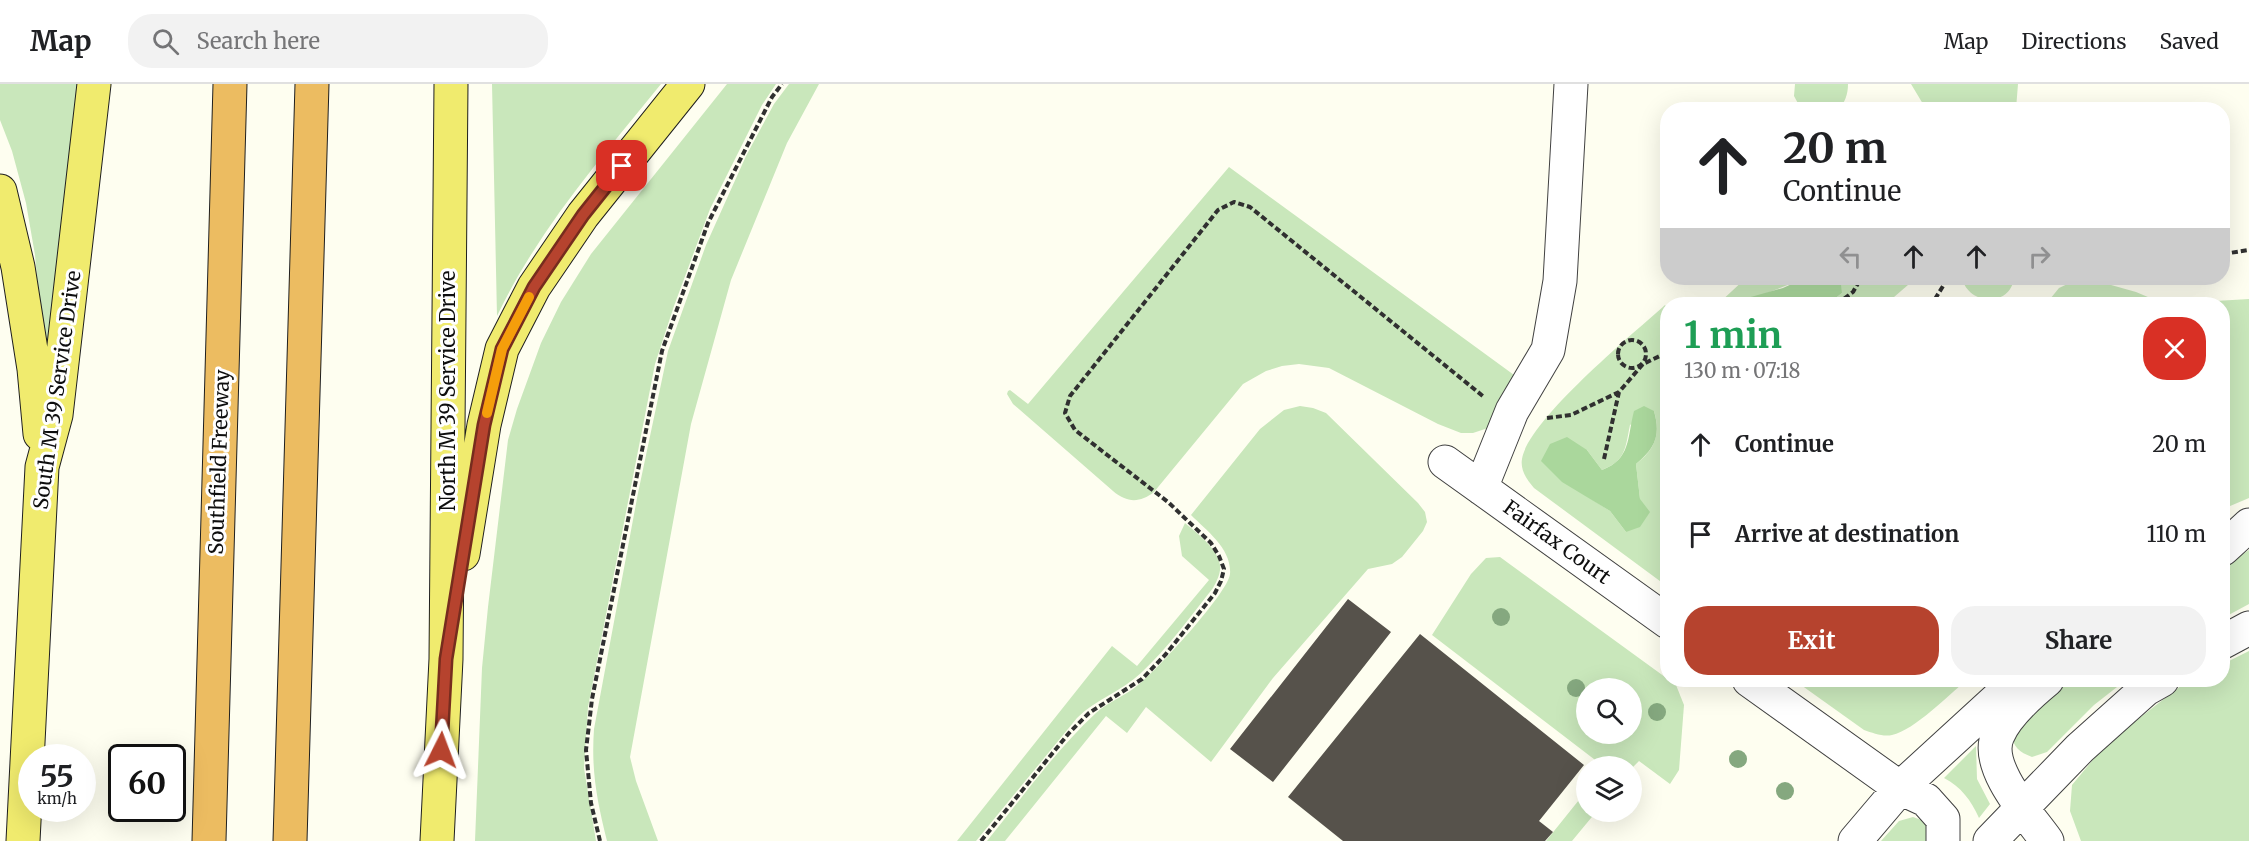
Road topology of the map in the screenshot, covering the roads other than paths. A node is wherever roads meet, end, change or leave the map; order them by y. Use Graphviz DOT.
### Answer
graph roads {
  1 [pos="94,84"];
  2 [pos="230,84"];
  3 [pos="312,84"];
  4 [pos="451,84"];
  5 [pos="688,84"];
  6 [pos="1571,84"];
  7 [pos="0,190"];
  8 [pos="1445,462"];
  9 [pos="42,467"];
  10 [pos="1481,488"];
  11 [pos="2249,524"];
  12 [pos="2230,532"];
  13 [pos="2230,542"];
  14 [pos="1660,616"];
  15 [pos="2249,628"];
  16 [pos="2230,638"];
  17 [pos="446,659"];
  18 [pos="1759,687"];
  19 [pos="2010,687"];
  20 [pos="2040,687"];
  21 [pos="2150,687"];
  22 [pos="1900,788"];
  23 [pos="2022,806"];
  24 [pos="23,841"];
  25 [pos="209,841"];
  26 [pos="290,841"];
  27 [pos="437,841"];
  28 [pos="1855,841"];
  29 [pos="1943,841"];
  30 [pos="1990,841"];
  31 [pos="2047,841"];
  1 -- 9 [label="main road, South M 39 Service Drive"];
  2 -- 25 [label="highway, Southfield Freeway"];
  3 -- 26 [label="highway"];
  4 -- 17 [label="main road, North M 39 Service Drive"];
  5 -- 17 [label="main road"];
  6 -- 10 [label="street"];
  7 -- 9 [label="main road"];
  8 -- 10 [label="street, Fairfax Court"];
  9 -- 24 [label="main road, South M 39 Service Drive"];
  10 -- 14 [label="street, Fairfax Court"];
  11 -- 12 [label="street"];
  11 -- 13 [label="street"];
  15 -- 16 [label="street"];
  17 -- 27 [label="main road, North M 39 Service Drive"];
  18 -- 22 [label="street"];
  19 -- 22 [label="street"];
  20 -- 23 [label="street"];
  21 -- 23 [label="street"];
  22 -- 28 [label="street"];
  22 -- 29 [label="street"];
  23 -- 30 [label="street"];
  23 -- 31 [label="street"];
}
